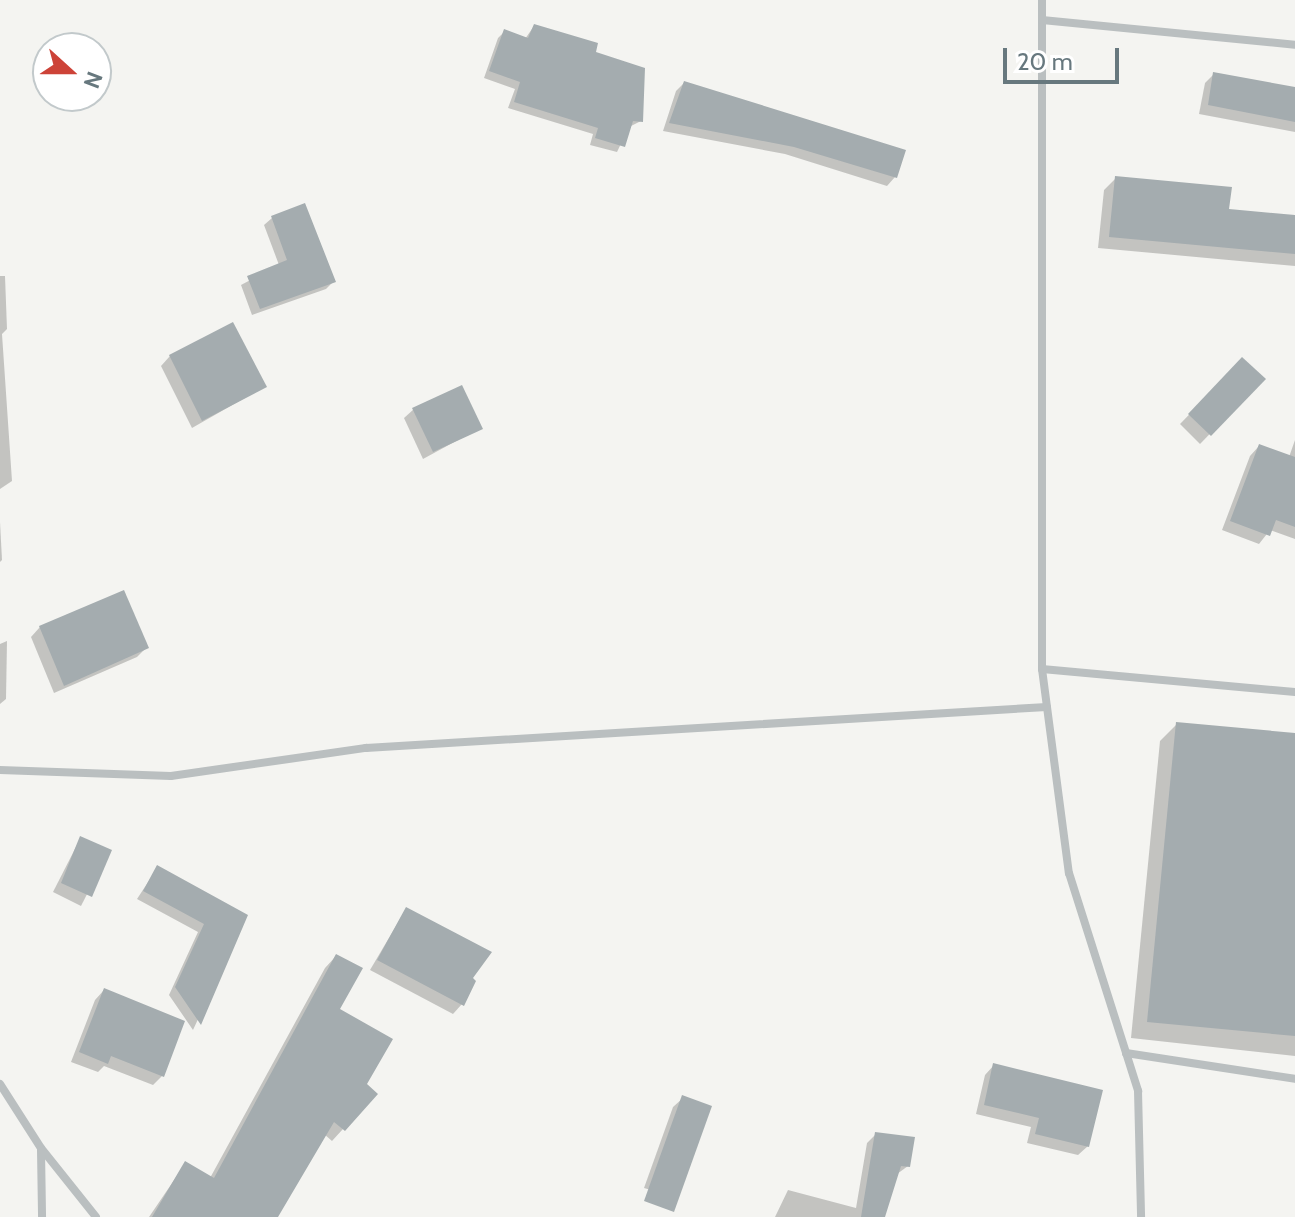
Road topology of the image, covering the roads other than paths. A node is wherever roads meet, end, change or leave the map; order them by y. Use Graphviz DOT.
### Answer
graph roads {
  1 [pos="1042,0"];
  2 [pos="1042,20"];
  3 [pos="1295,45"];
  4 [pos="1042,669"];
  5 [pos="1295,692"];
  6 [pos="1047,707"];
  7 [pos="0,770"];
  8 [pos="1126,1053"];
  9 [pos="1295,1079"];
  10 [pos="0,1084"];
  11 [pos="41,1148"];
  12 [pos="42,1217"];
  13 [pos="96,1217"];
  14 [pos="1141,1217"];
  1 -- 2 [label="street"];
  2 -- 3 [label="street"];
  2 -- 4 [label="street"];
  4 -- 5 [label="street"];
  4 -- 6 [label="street"];
  6 -- 7 [label="street"];
  6 -- 8 [label="street"];
  8 -- 9 [label="street"];
  8 -- 14 [label="street"];
  10 -- 11 [label="street"];
  11 -- 12 [label="street"];
  11 -- 13 [label="street"];
}
